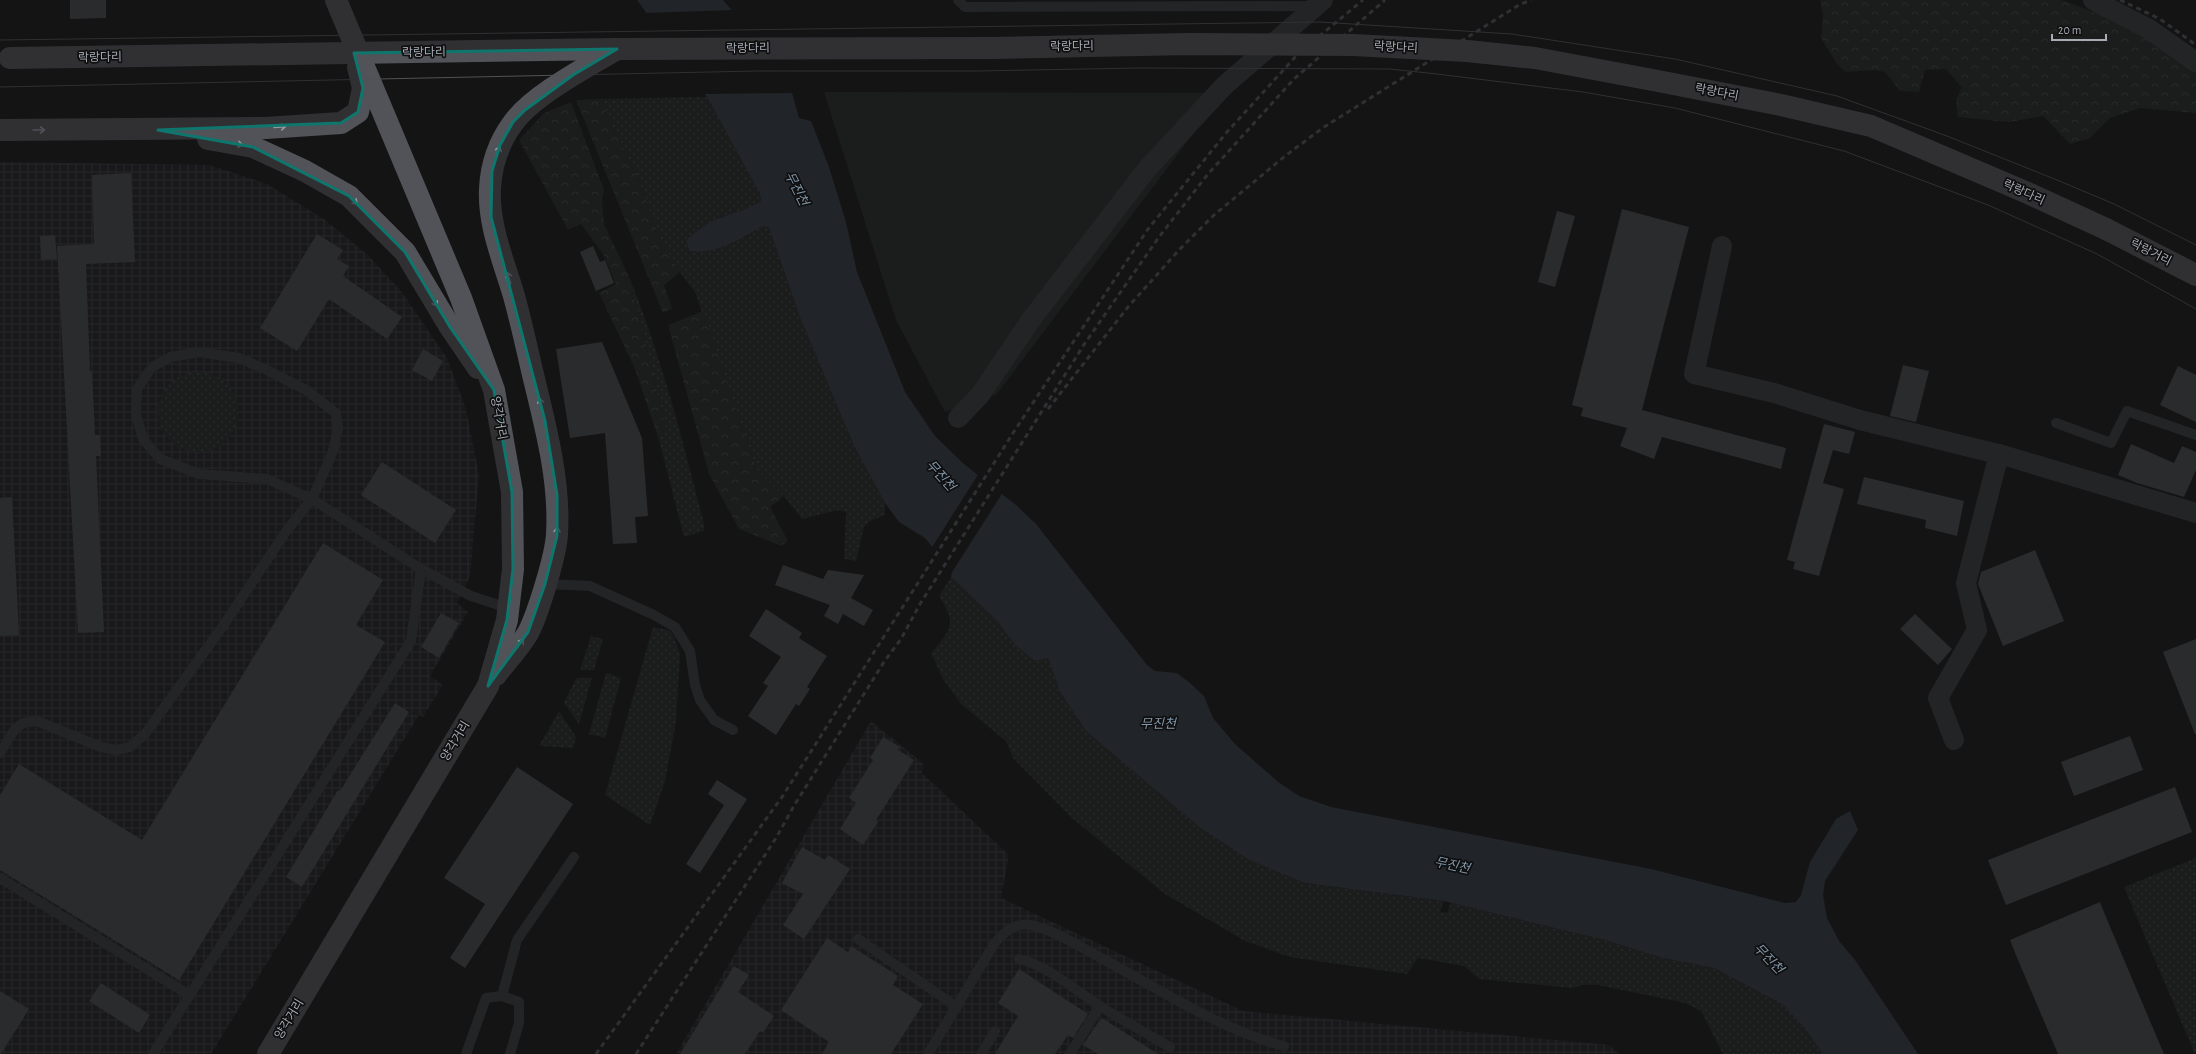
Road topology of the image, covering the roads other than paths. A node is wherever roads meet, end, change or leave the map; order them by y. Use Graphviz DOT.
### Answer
graph roads {
  1 [pos="336,0"];
  2 [pos="958,0"];
  3 [pos="2093,0"];
  4 [pos="1318,3"];
  5 [pos="347,23"];
  6 [pos="617,49"];
  7 [pos="3,56"];
  8 [pos="2196,62"];
  9 [pos="0,130"];
  10 [pos="158,130"];
  11 [pos="2106,229"];
  12 [pos="1722,246"];
  13 [pos="2196,275"];
  14 [pos="494,390"];
  15 [pos="958,418"];
  16 [pos="2056,423"];
  17 [pos="2196,435"];
  18 [pos="2000,454"];
  19 [pos="312,499"];
  20 [pos="2196,513"];
  21 [pos="421,569"];
  22 [pos="547,577"];
  23 [pos="508,608"];
  24 [pos="488,686"];
  25 [pos="733,730"];
  26 [pos="1954,740"];
  27 [pos="0,753"];
  28 [pos="574,858"];
  29 [pos="0,878"];
  30 [pos="858,939"];
  31 [pos="1019,959"];
  32 [pos="189,995"];
  33 [pos="502,996"];
  34 [pos="1100,1006"];
  35 [pos="957,1007"];
  36 [pos="995,1031"];
  37 [pos="1284,1046"];
  38 [pos="1170,1047"];
  39 [pos="933,1052"];
  40 [pos="153,1054"];
  41 [pos="268,1054"];
  42 [pos="466,1054"];
  43 [pos="510,1054"];
  44 [pos="982,1054"];
  45 [pos="1070,1054"];
  1 -- 5 [label="main road"];
  2 -- 4 [label="lane"];
  3 -- 8 [label="street"];
  4 -- 15 [label="street"];
  10 -- 5 [label="main road, one-way"];
  5 -- 14 [label="main road, 양각거리"];
  6 -- 7 [label="main road, 락랑다리, bridge"];
  6 -- 11 [label="main road, 락랑다리, bridge"];
  22 -- 6 [label="main road, one-way"];
  9 -- 10 [label="main road, one-way"];
  10 -- 14 [label="main road, one-way"];
  11 -- 13 [label="main road, 락랑거리"];
  12 -- 18 [label="street"];
  14 -- 23 [label="main road, 양각거리"];
  16 -- 17 [label="lane"];
  18 -- 20 [label="street"];
  18 -- 26 [label="street"];
  19 -- 19 [label="lane"];
  19 -- 21 [label="lane"];
  19 -- 27 [label="lane"];
  21 -- 23 [label="lane"];
  21 -- 32 [label="lane"];
  24 -- 22 [label="main road, one-way"];
  22 -- 25 [label="lane"];
  23 -- 24 [label="main road, 양각거리"];
  24 -- 41 [label="main road, 양각거리"];
  28 -- 33 [label="lane"];
  29 -- 32 [label="lane"];
  30 -- 35 [label="lane"];
  31 -- 34 [label="lane"];
  32 -- 40 [label="lane"];
  33 -- 42 [label="lane"];
  33 -- 43 [label="lane"];
  34 -- 38 [label="lane"];
  34 -- 45 [label="lane"];
  35 -- 37 [label="lane"];
  35 -- 39 [label="lane"];
  36 -- 44 [label="lane"];
}
